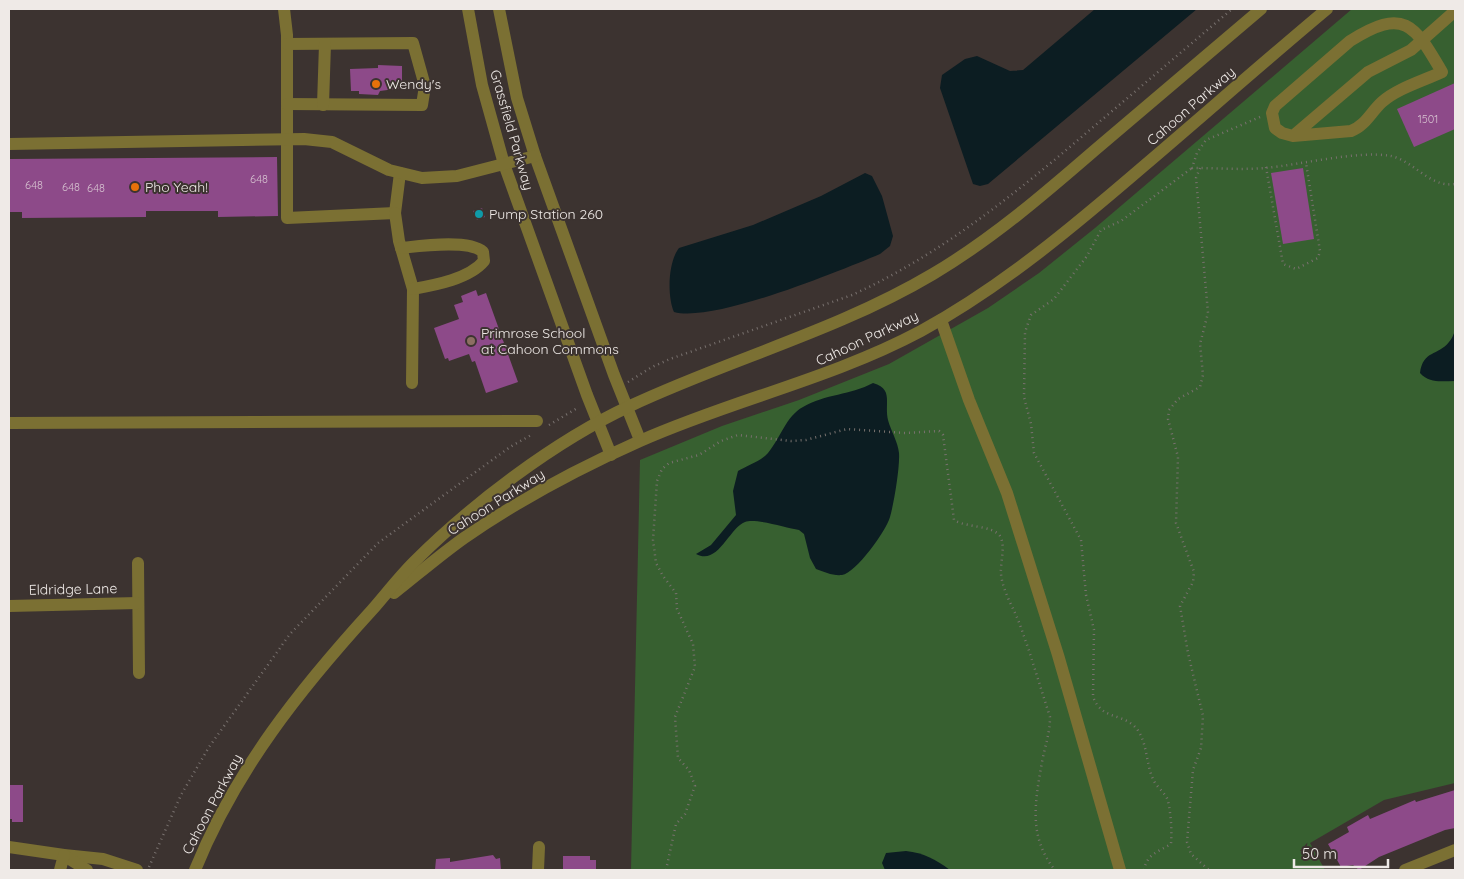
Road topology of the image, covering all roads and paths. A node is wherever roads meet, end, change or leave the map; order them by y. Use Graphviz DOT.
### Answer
graph roads {
  1 [pos="284,9"];
  2 [pos="468,9"];
  3 [pos="499,9"];
  4 [pos="1232,9"];
  5 [pos="1261,9"];
  6 [pos="1327,9"];
  7 [pos="1451,15"];
  8 [pos="1423,40"];
  9 [pos="287,44"];
  10 [pos="325,44"];
  11 [pos="288,104"];
  12 [pos="323,105"];
  13 [pos="1272,113"];
  14 [pos="1293,136"];
  15 [pos="288,140"];
  16 [pos="9,144"];
  17 [pos="535,156"];
  18 [pos="1306,163"];
  19 [pos="504,164"];
  20 [pos="1192,168"];
  21 [pos="1200,168"];
  22 [pos="1266,168"];
  23 [pos="400,173"];
  24 [pos="1455,184"];
  25 [pos="395,213"];
  26 [pos="401,248"];
  27 [pos="413,289"];
  28 [pos="941,320"];
  29 [pos="412,383"];
  30 [pos="618,387"];
  31 [pos="590,402"];
  32 [pos="627,407"];
  33 [pos="598,422"];
  34 [pos="9,423"];
  35 [pos="538,427"];
  36 [pos="640,440"];
  37 [pos="611,454"];
  38 [pos="138,562"];
  39 [pos="138,603"];
  40 [pos="9,606"];
  41 [pos="370,612"];
  42 [pos="139,674"];
  43 [pos="539,846"];
  44 [pos="9,847"];
  45 [pos="1455,850"];
  46 [pos="64,856"];
  47 [pos="60,870"];
  48 [pos="87,870"];
  49 [pos="137,870"];
  50 [pos="148,870"];
  51 [pos="195,870"];
  52 [pos="538,870"];
  53 [pos="666,870"];
  54 [pos="1055,870"];
  55 [pos="1120,870"];
  56 [pos="1144,870"];
  57 [pos="1208,870"];
  58 [pos="1405,870"];
  1 -- 9 [label="street"];
  2 -- 19 [label="street, Grassfield Parkway"];
  3 -- 17 [label="street, Grassfield Parkway"];
  4 -- 30 [label="path"];
  5 -- 32 [label="street, Cahoon Parkway"];
  6 -- 28 [label="street, Cahoon Parkway"];
  7 -- 8 [label="street"];
  8 -- 13 [label="street"];
  8 -- 14 [label="street"];
  8 -- 14 [label="street"];
  9 -- 10 [label="street"];
  9 -- 11 [label="street"];
  10 -- 12 [label="street"];
  10 -- 12 [label="street"];
  11 -- 12 [label="street"];
  11 -- 15 [label="street"];
  13 -- 14 [label="street"];
  13 -- 20 [label="path"];
  15 -- 16 [label="street"];
  15 -- 23 [label="street"];
  15 -- 25 [label="street"];
  17 -- 19 [label="street"];
  17 -- 30 [label="street, Grassfield Parkway"];
  18 -- 22 [label="path"];
  18 -- 22 [label="path"];
  18 -- 24 [label="path"];
  19 -- 23 [label="street"];
  19 -- 31 [label="street, Grassfield Parkway"];
  20 -- 21 [label="path"];
  20 -- 56 [label="path"];
  21 -- 22 [label="path"];
  21 -- 57 [label="path"];
  23 -- 25 [label="street"];
  25 -- 26 [label="street"];
  26 -- 27 [label="street"];
  26 -- 27 [label="street"];
  27 -- 29 [label="street"];
  28 -- 36 [label="street, Cahoon Parkway"];
  28 -- 55 [label="street"];
  30 -- 32 [label="street, Grassfield Parkway"];
  31 -- 33 [label="street, Grassfield Parkway"];
  31 -- 35 [label="path"];
  32 -- 33 [label="street, Cahoon Parkway"];
  32 -- 36 [label="street, Grassfield Parkway"];
  33 -- 37 [label="street, Grassfield Parkway"];
  33 -- 41 [label="street, Cahoon Parkway"];
  34 -- 35 [label="street"];
  35 -- 50 [label="path"];
  36 -- 37 [label="street, Cahoon Parkway"];
  37 -- 41 [label="street, Cahoon Parkway"];
  38 -- 39 [label="street"];
  39 -- 40 [label="street, Eldridge Lane"];
  39 -- 42 [label="street"];
  41 -- 51 [label="street, Cahoon Parkway"];
  43 -- 52 [label="street"];
  44 -- 46 [label="street"];
  45 -- 58 [label="street"];
  46 -- 47 [label="street"];
  46 -- 48 [label="street"];
  46 -- 49 [label="street"];
  53 -- 54 [label="path"];
}
